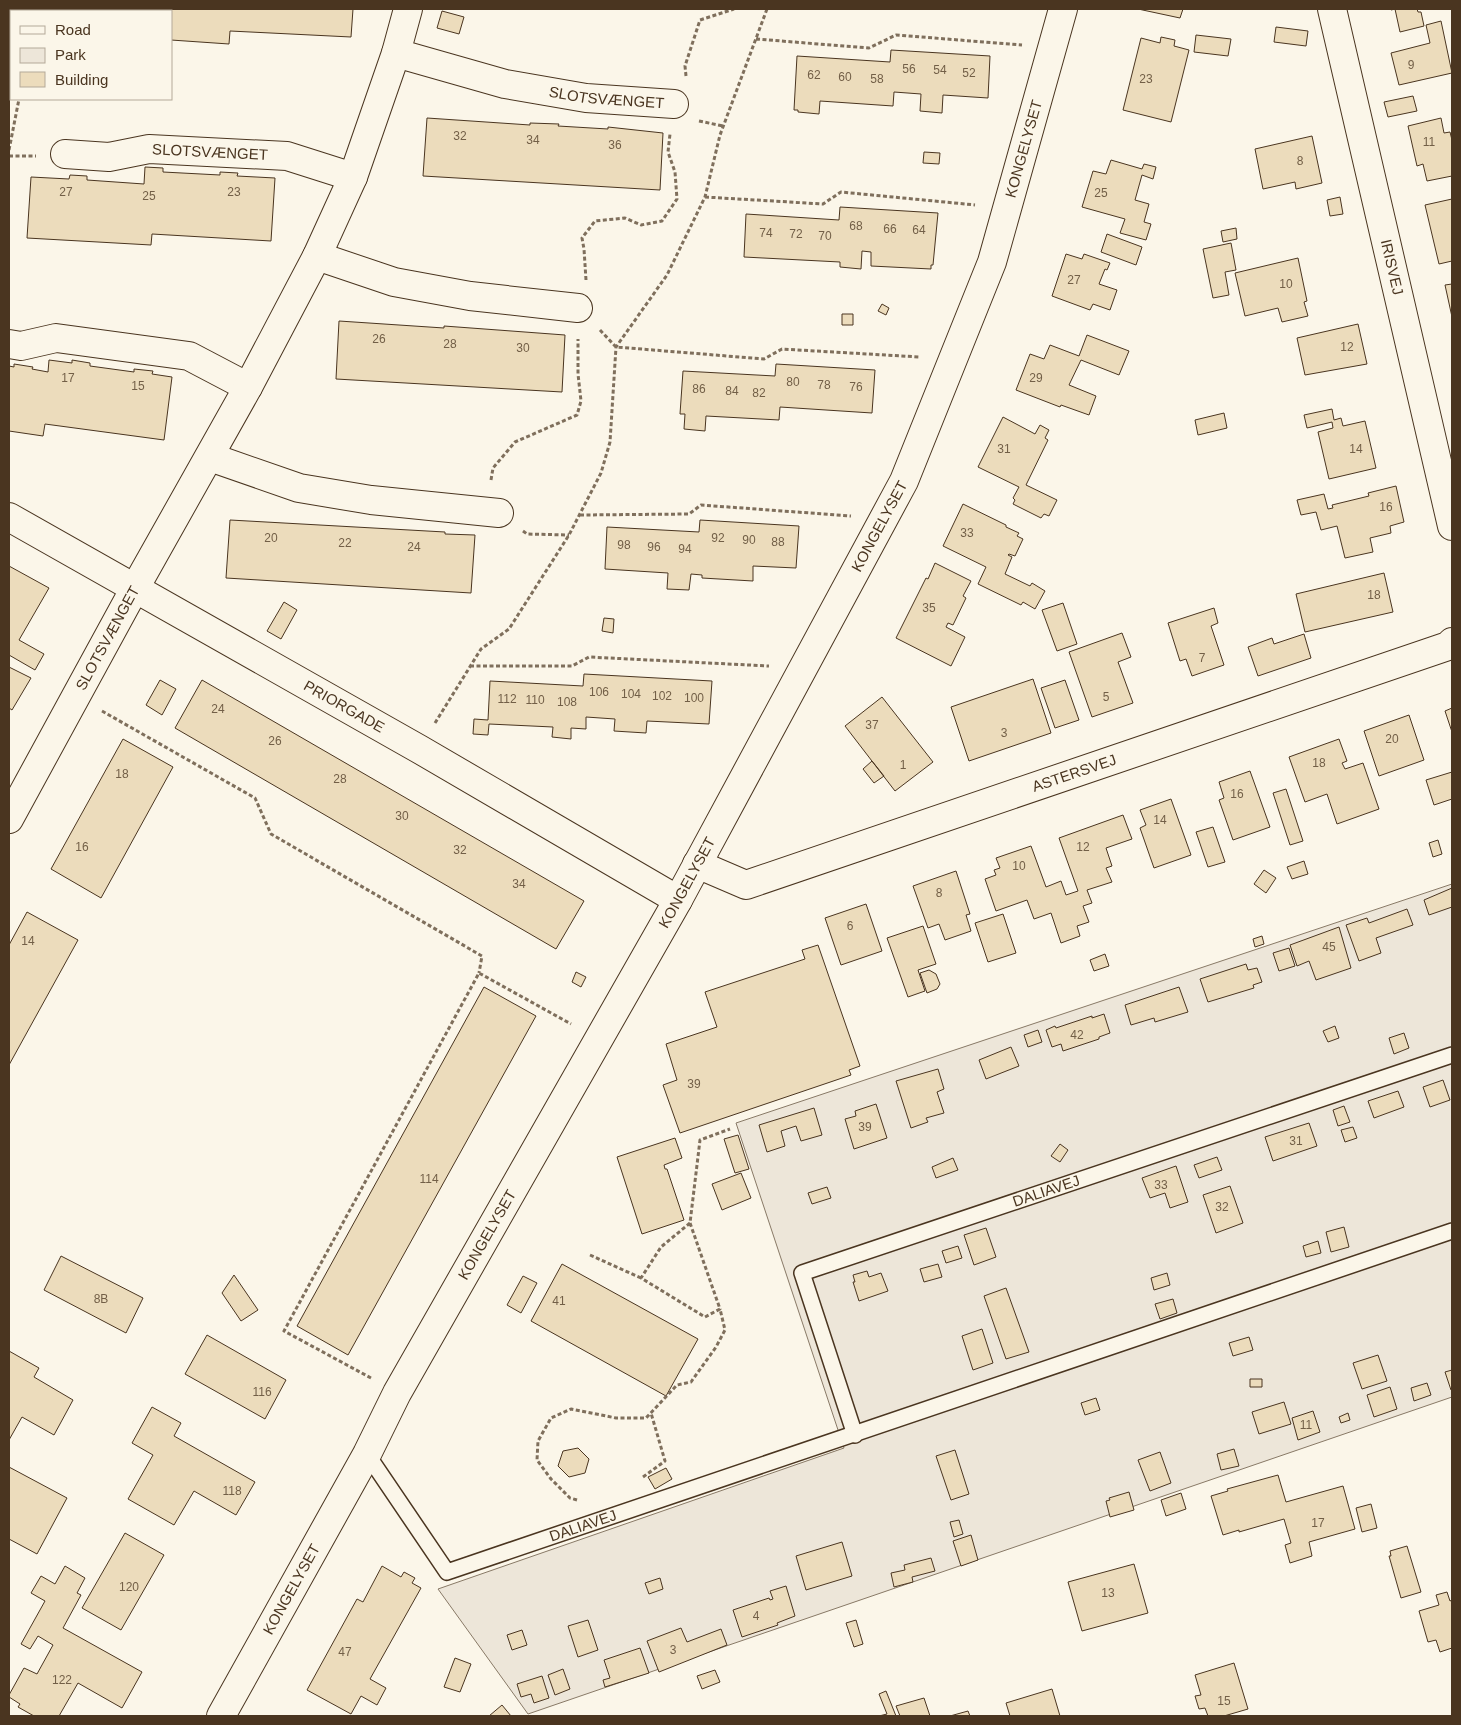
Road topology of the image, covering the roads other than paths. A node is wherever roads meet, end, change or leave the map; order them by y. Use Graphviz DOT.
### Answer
graph roads {
  1 [pos="408,9"];
  2 [pos="1063,9"];
  3 [pos="1332,9"];
  4 [pos="396,53"];
  5 [pos="674,104"];
  6 [pos="64,154"];
  7 [pos="353,177"];
  8 [pos="316,256"];
  9 [pos="578,308"];
  10 [pos="9,344"];
  11 [pos="248,387"];
  12 [pos="210,457"];
  13 [pos="492,512"];
  14 [pos="9,517"];
  15 [pos="1452,526"];
  16 [pos="135,588"];
  17 [pos="1452,642"];
  18 [pos="9,820"];
  19 [pos="697,864"];
  20 [pos="678,900"];
  21 [pos="1452,1055"];
  22 [pos="1452,1231"];
  23 [pos="855,1435"];
  24 [pos="366,1454"];
  25 [pos="221,1716"];
  1 -- 4 [label="street, SLOTSVÆNGET"];
  2 -- 19 [label="street, KONGELYSET"];
  3 -- 15 [label="street, IRISVEJ"];
  4 -- 5 [label="street, SLOTSVÆNGET"];
  4 -- 7 [label="street, SLOTSVÆNGET"];
  6 -- 7 [label="street, SLOTSVÆNGET"];
  7 -- 8 [label="street, SLOTSVÆNGET"];
  8 -- 9 [label="street"];
  8 -- 11 [label="street, SLOTSVÆNGET"];
  10 -- 11 [label="street"];
  11 -- 12 [label="street, SLOTSVÆNGET"];
  12 -- 13 [label="street"];
  12 -- 16 [label="street, SLOTSVÆNGET"];
  14 -- 16 [label="street, PRIORGADE"];
  16 -- 18 [label="street, SLOTSVÆNGET"];
  16 -- 20 [label="street, PRIORGADE"];
  17 -- 19 [label="street, ASTERSVEJ"];
  19 -- 20 [label="street, KONGELYSET"];
  20 -- 24 [label="street, KONGELYSET"];
  21 -- 23 [label="lane, DALIAVEJ"];
  22 -- 23 [label="lane, DALIAVEJ"];
  23 -- 24 [label="lane, DALIAVEJ"];
  24 -- 25 [label="street, KONGELYSET"];
}
